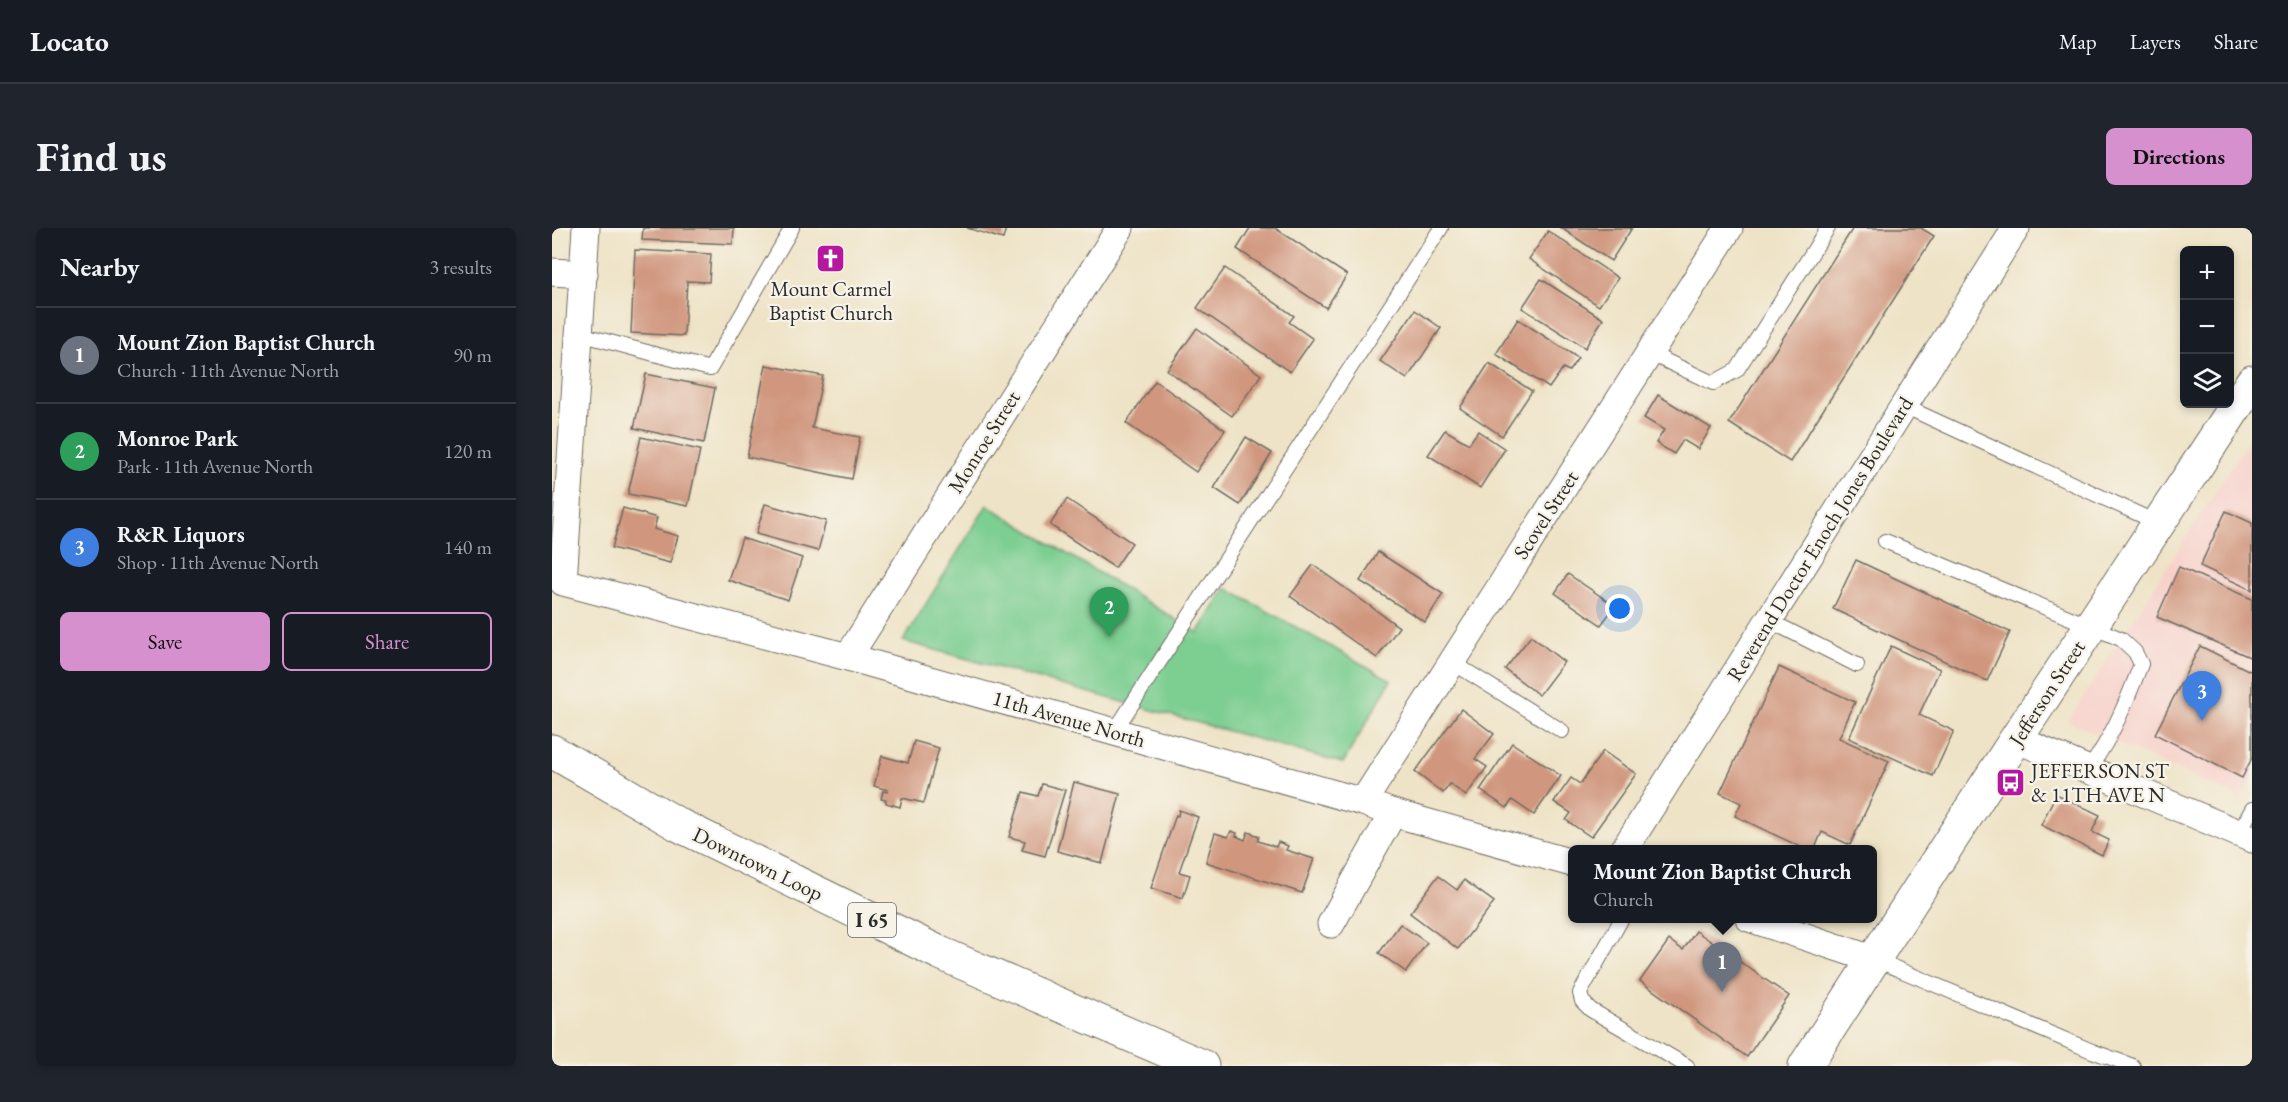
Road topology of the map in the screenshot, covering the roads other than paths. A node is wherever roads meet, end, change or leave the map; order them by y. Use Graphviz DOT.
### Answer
graph roads {
  1 [pos="586,228"];
  2 [pos="792,228"];
  3 [pos="1120,228"];
  4 [pos="1441,228"];
  5 [pos="1729,228"];
  6 [pos="1828,228"];
  7 [pos="2016,228"];
  8 [pos="552,272"];
  9 [pos="584,274"];
  10 [pos="580,334"];
  11 [pos="1649,354"];
  12 [pos="2252,382"];
  13 [pos="1904,406"];
  14 [pos="2159,523"];
  15 [pos="1885,541"];
  16 [pos="1768,621"];
  17 [pos="2091,626"];
  18 [pos="848,657"];
  19 [pos="1452,662"];
  20 [pos="1857,665"];
  21 [pos="1562,731"];
  22 [pos="1114,732"];
  23 [pos="2016,739"];
  24 [pos="552,751"];
  25 [pos="2088,770"];
  26 [pos="1363,801"];
  27 [pos="2252,809"];
  28 [pos="1393,813"];
  29 [pos="2246,836"];
  30 [pos="1627,845"];
  31 [pos="1568,862"];
  32 [pos="1619,923"];
  33 [pos="1764,923"];
  34 [pos="1331,924"];
  35 [pos="1872,958"];
  36 [pos="1202,1066"];
  37 [pos="1687,1066"];
  38 [pos="1805,1066"];
  39 [pos="2133,1066"];
  1 -- 9 [label="street"];
  2 -- 10 [label="lane"];
  3 -- 18 [label="street, Monroe Street"];
  4 -- 22 [label="lane"];
  5 -- 11 [label="street, Scovel Street"];
  6 -- 11 [label="lane"];
  7 -- 13 [label="street, Reverend Doctor Enoch Jones Boulevard"];
  8 -- 9 [label="street"];
  9 -- 10 [label="street"];
  10 -- 18 [label="street, 11th Avenue North"];
  11 -- 19 [label="street, Scovel Street"];
  12 -- 14 [label="main road, Jefferson Street"];
  13 -- 14 [label="lane"];
  13 -- 16 [label="street, Reverend Doctor Enoch Jones Boulevard"];
  14 -- 17 [label="main road, Jefferson Street"];
  15 -- 17 [label="lane"];
  16 -- 20 [label="lane"];
  16 -- 30 [label="street, Reverend Doctor Enoch Jones Boulevard"];
  17 -- 23 [label="main road, Jefferson Street"];
  17 -- 25 [label="lane"];
  18 -- 22 [label="street, 11th Avenue North"];
  19 -- 21 [label="lane"];
  19 -- 26 [label="street, Scovel Street"];
  22 -- 26 [label="street, 11th Avenue North"];
  23 -- 25 [label="street"];
  23 -- 35 [label="main road, Jefferson Street"];
  24 -- 36 [label="main road, Downtown Loop / I 65"];
  25 -- 29 [label="street"];
  26 -- 28 [label="street, 11th Avenue North"];
  27 -- 29 [label="lane"];
  28 -- 31 [label="street, 11th Avenue North"];
  28 -- 34 [label="street"];
  32 -- 37 [label="lane"];
  33 -- 35 [label="street"];
  35 -- 38 [label="main road, Jefferson Street"];
  35 -- 39 [label="lane"];
}
